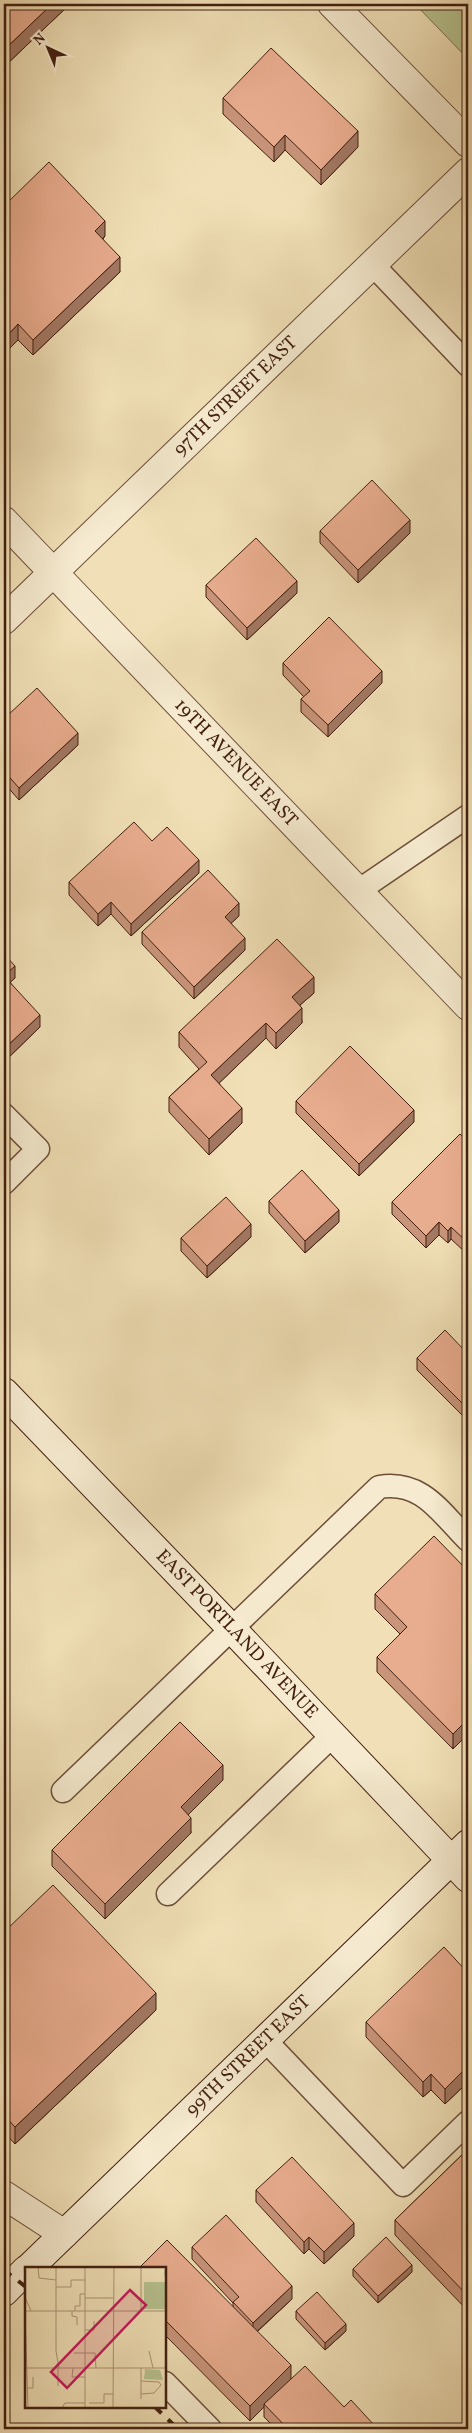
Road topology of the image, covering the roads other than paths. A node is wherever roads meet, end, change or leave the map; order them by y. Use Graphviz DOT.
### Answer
graph roads {
  1 [pos="332,4"];
  2 [pos="468,143"];
  3 [pos="468,172"];
  4 [pos="372,265"];
  5 [pos="468,365"];
  6 [pos="4,521"];
  7 [pos="53,572"];
  8 [pos="4,620"];
  9 [pos="468,816"];
  10 [pos="358,891"];
  11 [pos="468,1006"];
  12 [pos="4,1115"];
  13 [pos="4,1183"];
  14 [pos="4,1392"];
  15 [pos="468,1540"];
  16 [pos="232,1629"];
  17 [pos="333,1735"];
  18 [pos="63,1790"];
  19 [pos="463,1861"];
  20 [pos="168,1894"];
  21 [pos="265,2040"];
  22 [pos="468,2122"];
  23 [pos="4,2195"];
  24 [pos="64,2234"];
  25 [pos="35,2266"];
  26 [pos="25,2274"];
  27 [pos="4,2292"];
  28 [pos="166,2384"];
  29 [pos="210,2429"];
  1 -- 2 [label="street"];
  3 -- 4 [label="street, 97TH STREET EAST"];
  4 -- 5 [label="lane"];
  4 -- 7 [label="street, 97TH STREET EAST"];
  6 -- 7 [label="street, 19TH AVENUE EAST"];
  7 -- 8 [label="street, 97TH STREET EAST"];
  7 -- 10 [label="street, 19TH AVENUE EAST"];
  9 -- 10 [label="lane"];
  10 -- 11 [label="street, 19TH AVENUE EAST"];
  12 -- 13 [label="lane"];
  14 -- 16 [label="street, EAST PORTLAND AVENUE"];
  15 -- 16 [label="lane"];
  16 -- 17 [label="street, EAST PORTLAND AVENUE"];
  16 -- 18 [label="lane"];
  17 -- 19 [label="street, EAST PORTLAND AVENUE"];
  17 -- 20 [label="lane"];
  19 -- 21 [label="street, 99TH STREET EAST"];
  21 -- 22 [label="lane"];
  21 -- 24 [label="street, 99TH STREET EAST"];
  23 -- 24 [label="street"];
  24 -- 25 [label="street, 99TH STREET EAST"];
  26 -- 27 [label="street, 99TH STREET EAST"];
  28 -- 29 [label="lane"];
}
